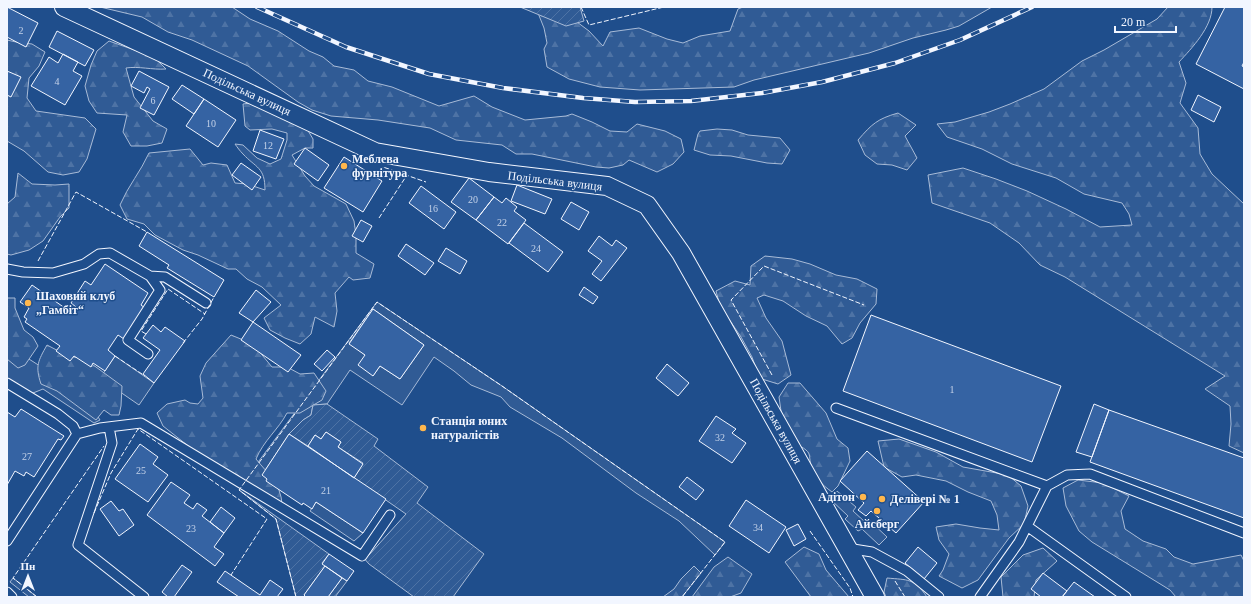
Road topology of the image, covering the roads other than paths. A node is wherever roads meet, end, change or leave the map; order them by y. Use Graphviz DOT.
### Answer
graph roads {
  1 [pos="64,7"];
  2 [pos="7,270"];
  3 [pos="150,276"];
  4 [pos="206,303"];
  5 [pos="148,354"];
  6 [pos="7,383"];
  7 [pos="836,408"];
  8 [pos="109,427"];
  9 [pos="78,434"];
  10 [pos="1047,486"];
  11 [pos="390,515"];
  12 [pos="1027,526"];
  13 [pos="1244,533"];
  14 [pos="7,541"];
  15 [pos="847,548"];
  16 [pos="7,592"];
  17 [pos="12,597"];
  18 [pos="144,597"];
  19 [pos="875,597"];
  20 [pos="938,597"];
  21 [pos="980,597"];
  22 [pos="1126,597"];
  1 -- 15 [label="street, Подільська вулиця"];
  2 -- 3 [label="lane"];
  3 -- 4 [label="lane"];
  3 -- 5 [label="lane"];
  6 -- 9 [label="lane"];
  7 -- 10 [label="lane"];
  8 -- 9 [label="lane"];
  8 -- 11 [label="lane"];
  8 -- 18 [label="lane"];
  9 -- 14 [label="lane"];
  10 -- 12 [label="lane"];
  10 -- 13 [label="lane"];
  12 -- 21 [label="lane"];
  12 -- 22 [label="lane"];
  15 -- 19 [label="street, Подільська вулиця"];
  15 -- 20 [label="lane"];
  16 -- 17 [label="lane"];
}
